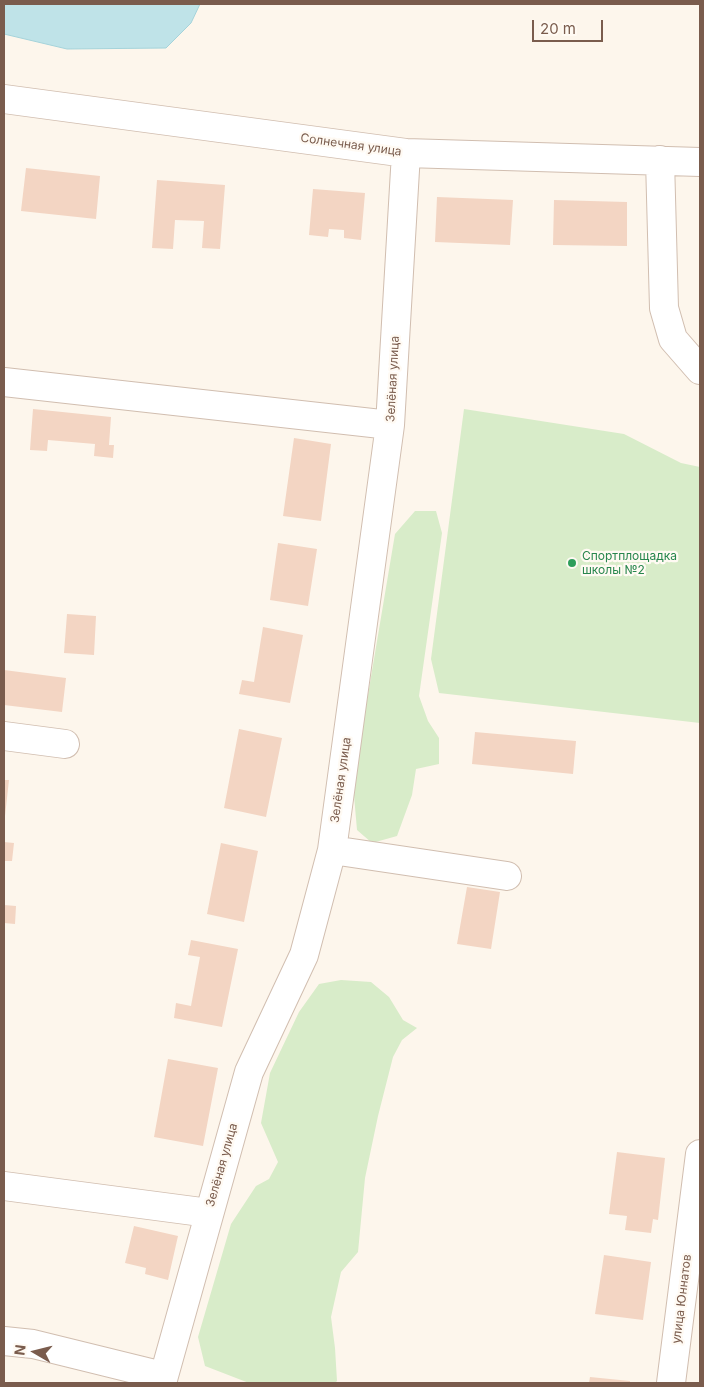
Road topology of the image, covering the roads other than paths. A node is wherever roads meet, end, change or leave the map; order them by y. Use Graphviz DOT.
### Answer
graph roads {
  1 [pos="4,99"];
  2 [pos="406,153"];
  3 [pos="660,160"];
  4 [pos="700,162"];
  5 [pos="700,370"];
  6 [pos="4,382"];
  7 [pos="390,425"];
  8 [pos="4,736"];
  9 [pos="66,744"];
  10 [pos="332,850"];
  11 [pos="507,876"];
  12 [pos="700,1154"];
  13 [pos="4,1186"];
  14 [pos="209,1213"];
  15 [pos="4,1340"];
  16 [pos="162,1379"];
  17 [pos="671,1383"];
  1 -- 2 [label="street, Солнечная улица"];
  2 -- 3 [label="street, Солнечная улица"];
  2 -- 7 [label="street, Зелёная улица"];
  3 -- 4 [label="street, Солнечная улица"];
  3 -- 5 [label="street"];
  6 -- 7 [label="street"];
  7 -- 10 [label="street, Зелёная улица"];
  8 -- 9 [label="street"];
  10 -- 11 [label="street"];
  10 -- 14 [label="street, Зелёная улица"];
  12 -- 17 [label="street, улица Юннатов"];
  13 -- 14 [label="street"];
  14 -- 16 [label="street, Зелёная улица"];
  15 -- 16 [label="street"];
}
